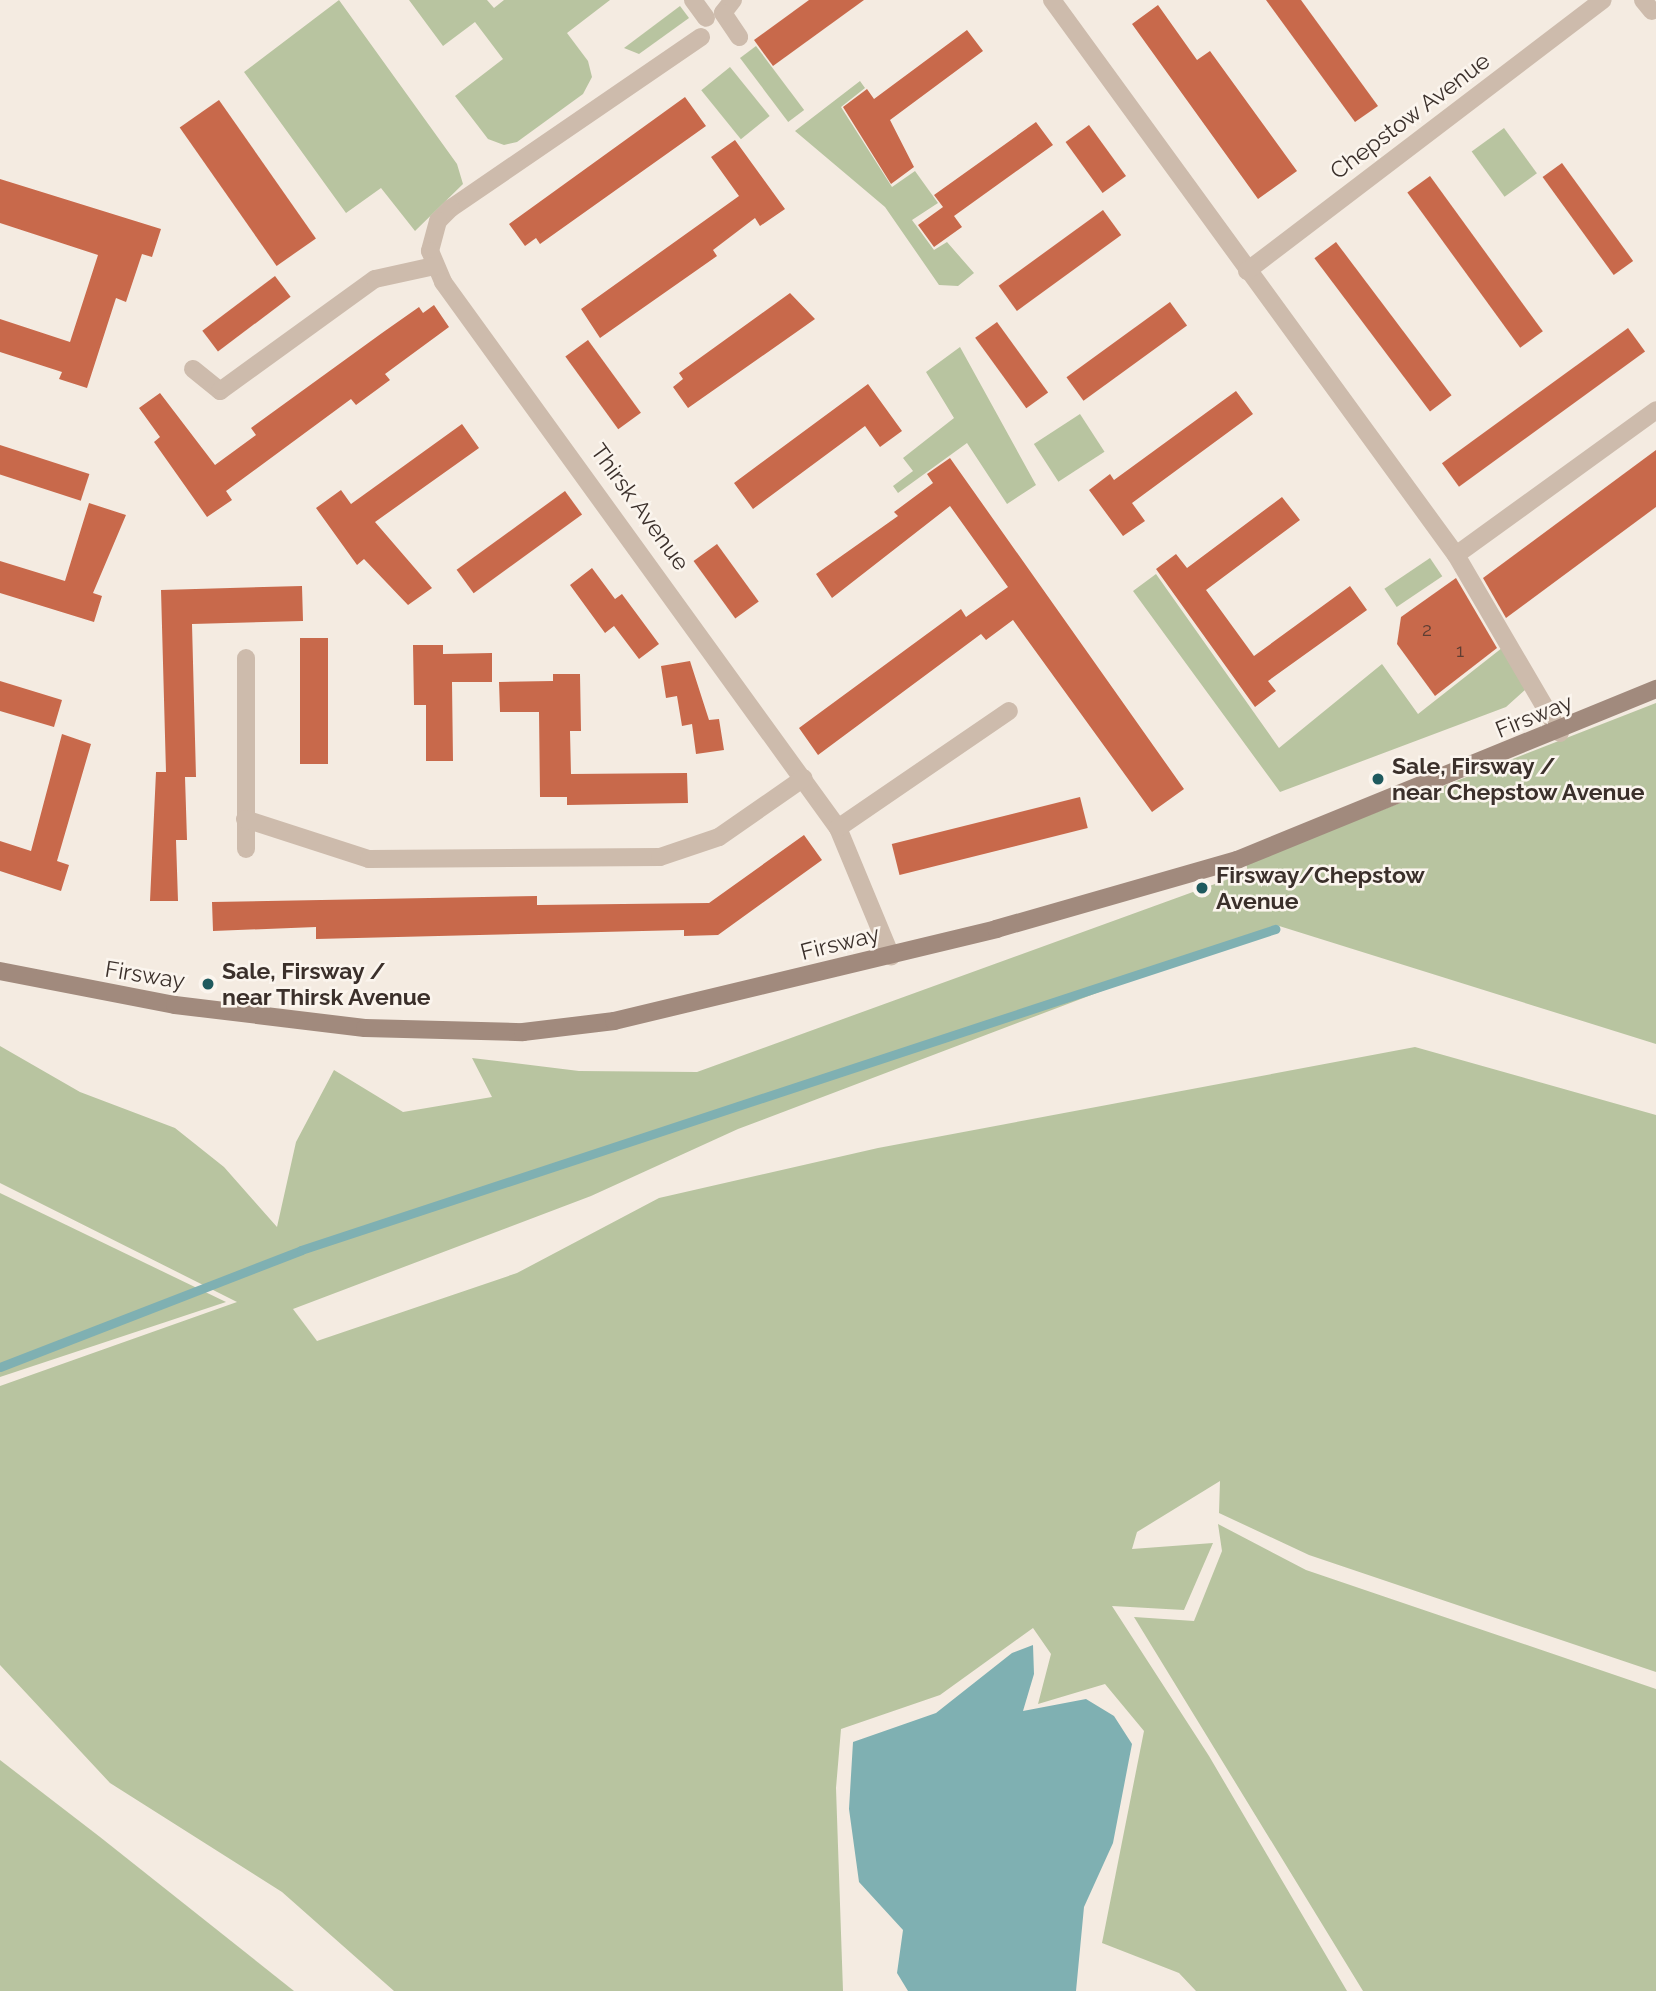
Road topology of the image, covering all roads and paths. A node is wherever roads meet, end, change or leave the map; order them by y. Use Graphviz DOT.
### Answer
graph roads {
  1 [pos="693,0"];
  2 [pos="733,0"];
  3 [pos="1052,0"];
  4 [pos="1603,0"];
  5 [pos="706,18"];
  6 [pos="701,37"];
  7 [pos="739,37"];
  8 [pos="434,266"];
  9 [pos="1247,271"];
  10 [pos="193,369"];
  11 [pos="1656,410"];
  12 [pos="1456,555"];
  13 [pos="246,658"];
  14 [pos="1656,690"];
  15 [pos="1009,711"];
  16 [pos="1560,733"];
  17 [pos="804,778"];
  18 [pos="246,819"];
  19 [pos="838,828"];
  20 [pos="246,849"];
  21 [pos="891,956"];
  22 [pos="0,971"];
  1 -- 5 [label="street"];
  2 -- 7 [label="street"];
  3 -- 9 [label="street"];
  4 -- 9 [label="street, Chepstow Avenue"];
  6 -- 8 [label="street"];
  8 -- 10 [label="street"];
  8 -- 17 [label="street, Thirsk Avenue"];
  9 -- 12 [label="street"];
  11 -- 12 [label="street"];
  12 -- 16 [label="street"];
  13 -- 18 [label="street"];
  14 -- 16 [label="street, Firsway"];
  15 -- 19 [label="street"];
  16 -- 21 [label="street, Firsway"];
  17 -- 18 [label="street"];
  17 -- 19 [label="street, Thirsk Avenue"];
  18 -- 20 [label="street"];
  19 -- 21 [label="street, Thirsk Avenue"];
  21 -- 22 [label="street, Firsway"];
}
